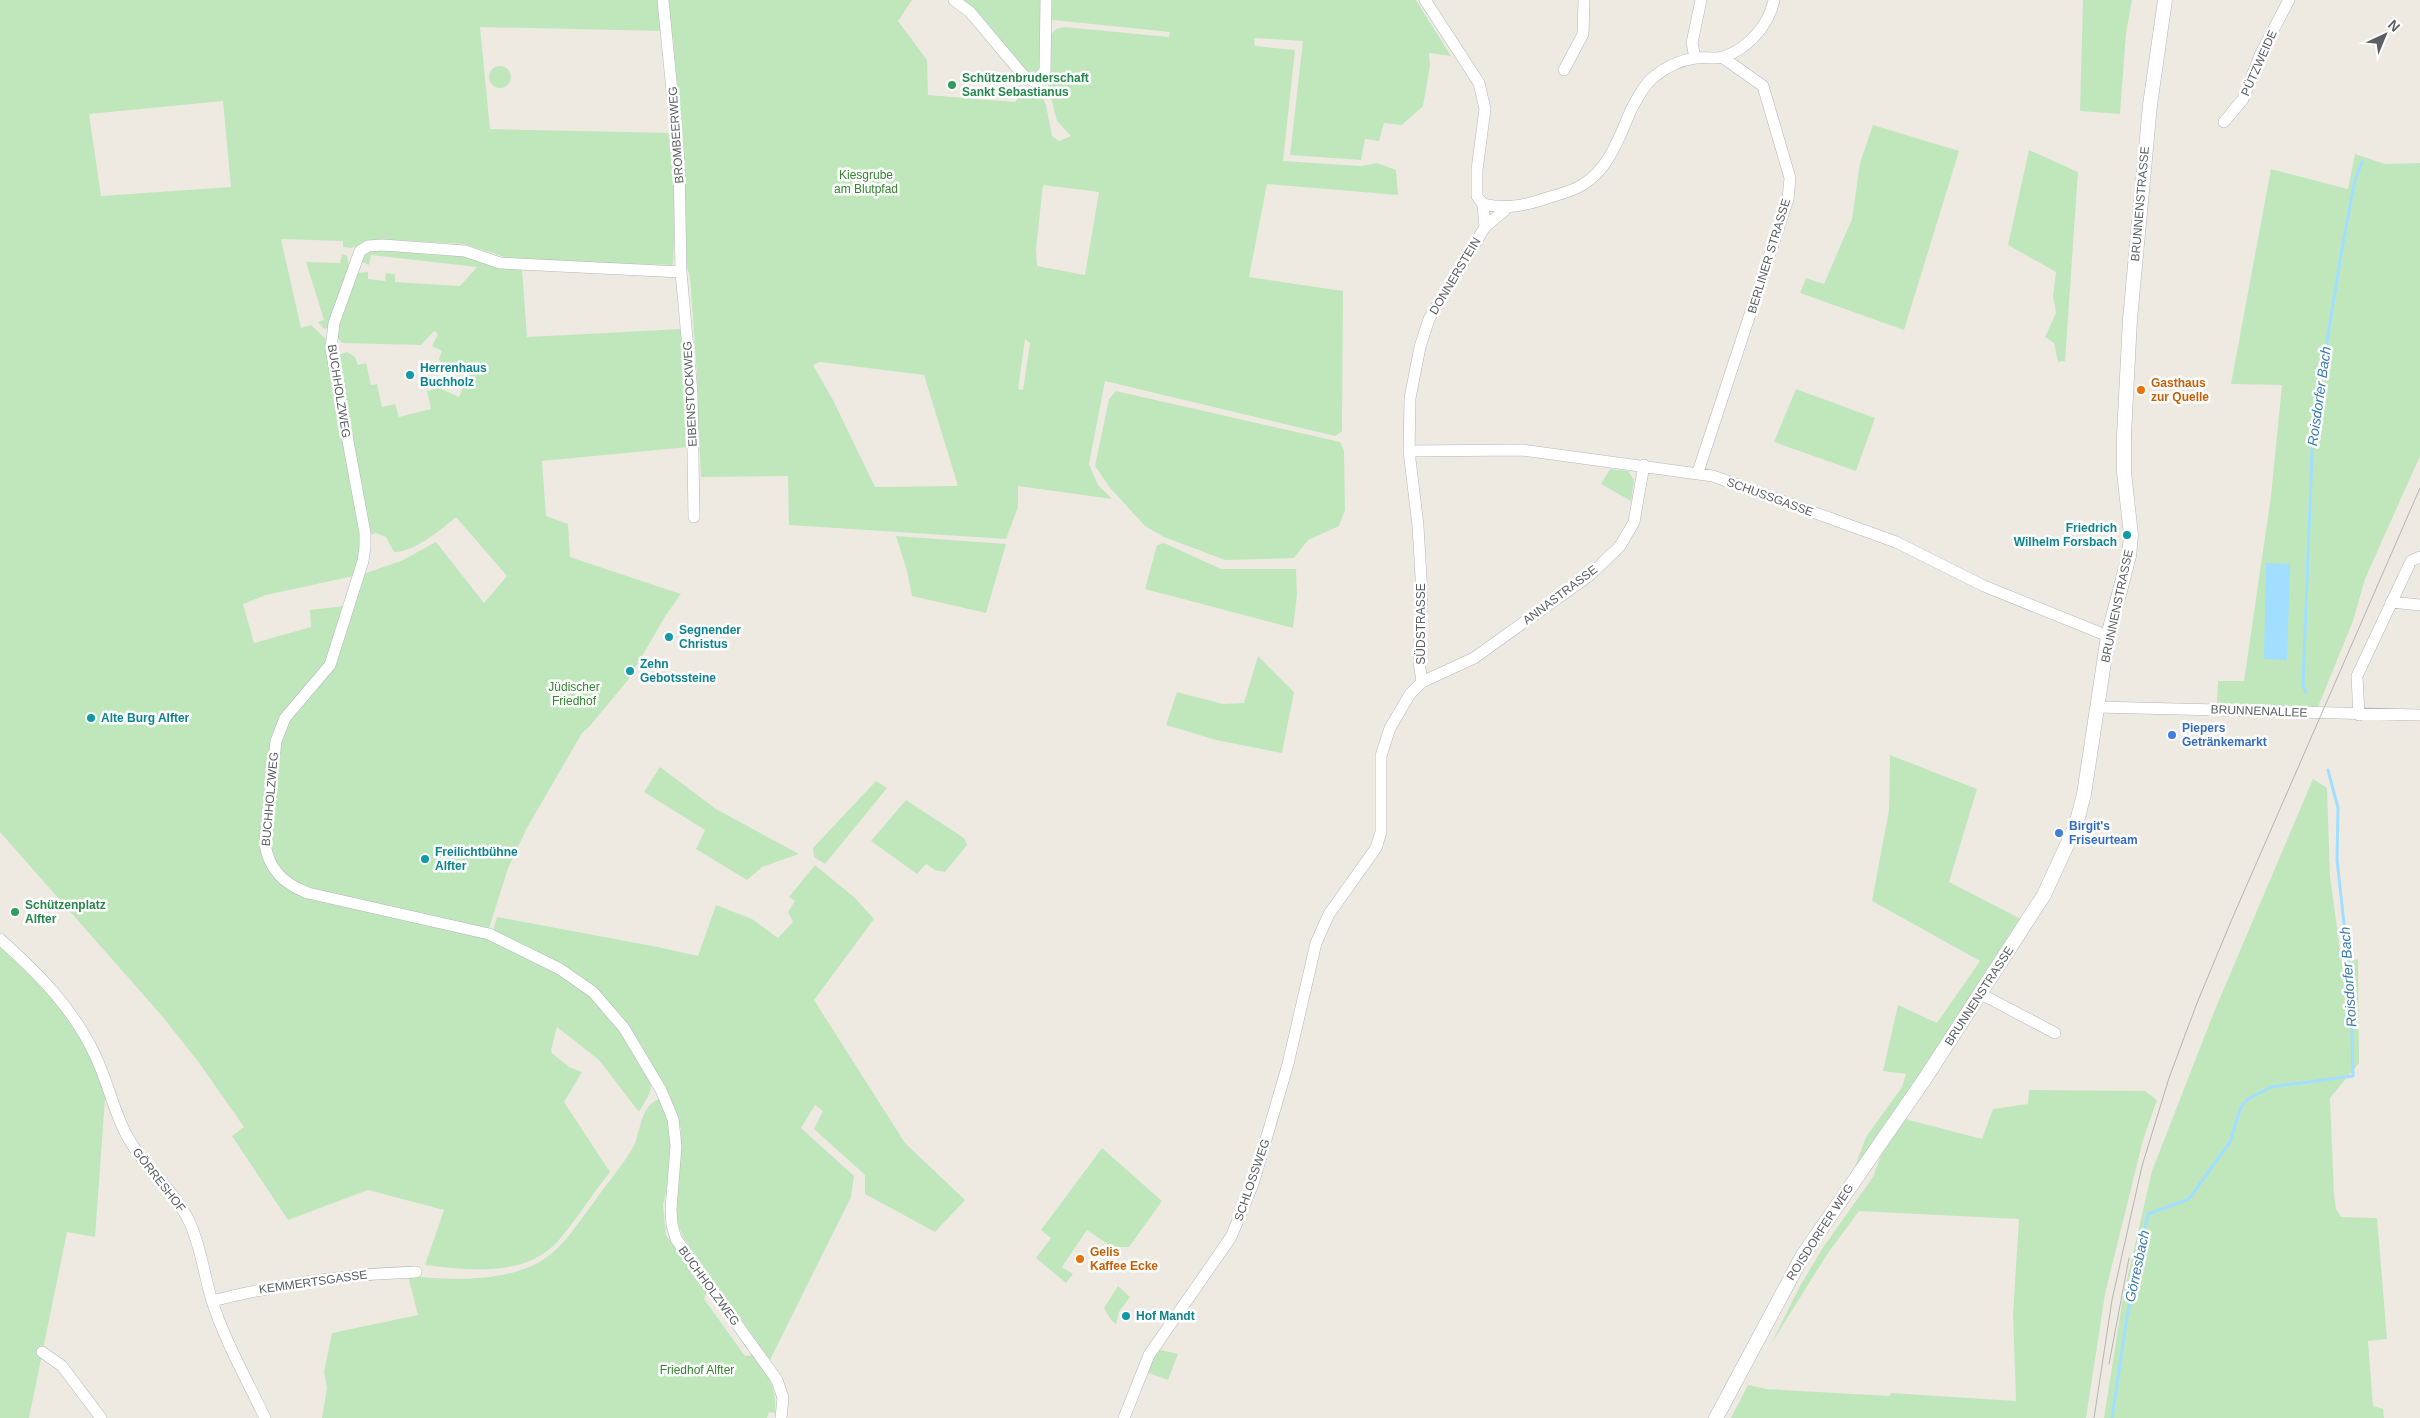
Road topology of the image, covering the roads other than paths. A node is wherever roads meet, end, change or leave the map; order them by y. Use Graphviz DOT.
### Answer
graph roads {
  1 [pos="663,0"];
  2 [pos="954,0"];
  3 [pos="1046,0"];
  4 [pos="1424,0"];
  5 [pos="1584,0"];
  6 [pos="1701,0"];
  7 [pos="1774,0"];
  8 [pos="2165,0"];
  9 [pos="2289,0"];
  10 [pos="1722,57"];
  11 [pos="1695,58"];
  12 [pos="1564,70"];
  13 [pos="2224,122"];
  14 [pos="1483,204"];
  15 [pos="1507,208"];
  16 [pos="1486,227"];
  17 [pos="681,272"];
  18 [pos="1409,451"];
  19 [pos="1644,465"];
  20 [pos="1698,472"];
  21 [pos="694,517"];
  22 [pos="2420,557"];
  23 [pos="2391,602"];
  24 [pos="2420,604"];
  25 [pos="2108,636"];
  26 [pos="1422,682"];
  27 [pos="2098,707"];
  28 [pos="2359,715"];
  29 [pos="2420,716"];
  30 [pos="0,939"];
  31 [pos="1315,947"];
  32 [pos="1981,994"];
  33 [pos="2055,1033"];
  34 [pos="1924,1080"];
  35 [pos="416,1272"];
  36 [pos="212,1301"];
  37 [pos="42,1352"];
  38 [pos="101,1418"];
  39 [pos="265,1418"];
  40 [pos="781,1418"];
  41 [pos="1124,1418"];
  42 [pos="1716,1418"];
  1 -- 17 [label="street, BROMBEERWEG"];
  2 -- 3 [label="street"];
  4 -- 14 [label="street, DONNERSTEIN"];
  5 -- 12 [label="street"];
  6 -- 11 [label="street"];
  7 -- 10 [label="street"];
  8 -- 25 [label="street, BRUNNENSTRASSE"];
  9 -- 13 [label="street, PÜTZWEIDE"];
  10 -- 11 [label="street"];
  10 -- 20 [label="street, BERLINER STRASSE"];
  11 -- 15 [label="street"];
  14 -- 15 [label="street"];
  14 -- 16 [label="street, DONNERSTEIN"];
  15 -- 16 [label="street"];
  16 -- 18 [label="street, DONNERSTEIN"];
  17 -- 21 [label="street, EIBENSTOCKWEG"];
  17 -- 40 [label="street, BUCHHOLZWEG"];
  18 -- 19 [label="street, SCHUSSGASSE"];
  18 -- 26 [label="street, SÜDSTRASSE"];
  19 -- 20 [label="street, SCHUSSGASSE"];
  19 -- 26 [label="street, ANNASTRASSE"];
  20 -- 25 [label="street, SCHUSSGASSE"];
  22 -- 23 [label="street"];
  23 -- 24 [label="street"];
  23 -- 28 [label="street"];
  25 -- 27 [label="street, BRUNNENSTRASSE"];
  26 -- 31 [label="street, SÜDSTRASSE"];
  27 -- 28 [label="street, BRUNNENALLEE"];
  27 -- 32 [label="street, BRUNNENSTRASSE"];
  28 -- 29 [label="street, BRUNNENALLEE"];
  30 -- 36 [label="street, GÖRRESHOF"];
  31 -- 41 [label="street, SCHLOSSWEG"];
  32 -- 33 [label="street"];
  32 -- 34 [label="street, BRUNNENSTRASSE"];
  34 -- 42 [label="street, ROISDORFER WEG"];
  35 -- 36 [label="street, KEMMERTSGASSE"];
  36 -- 39 [label="street, GÖRRESHOF"];
  37 -- 38 [label="street"];
}
